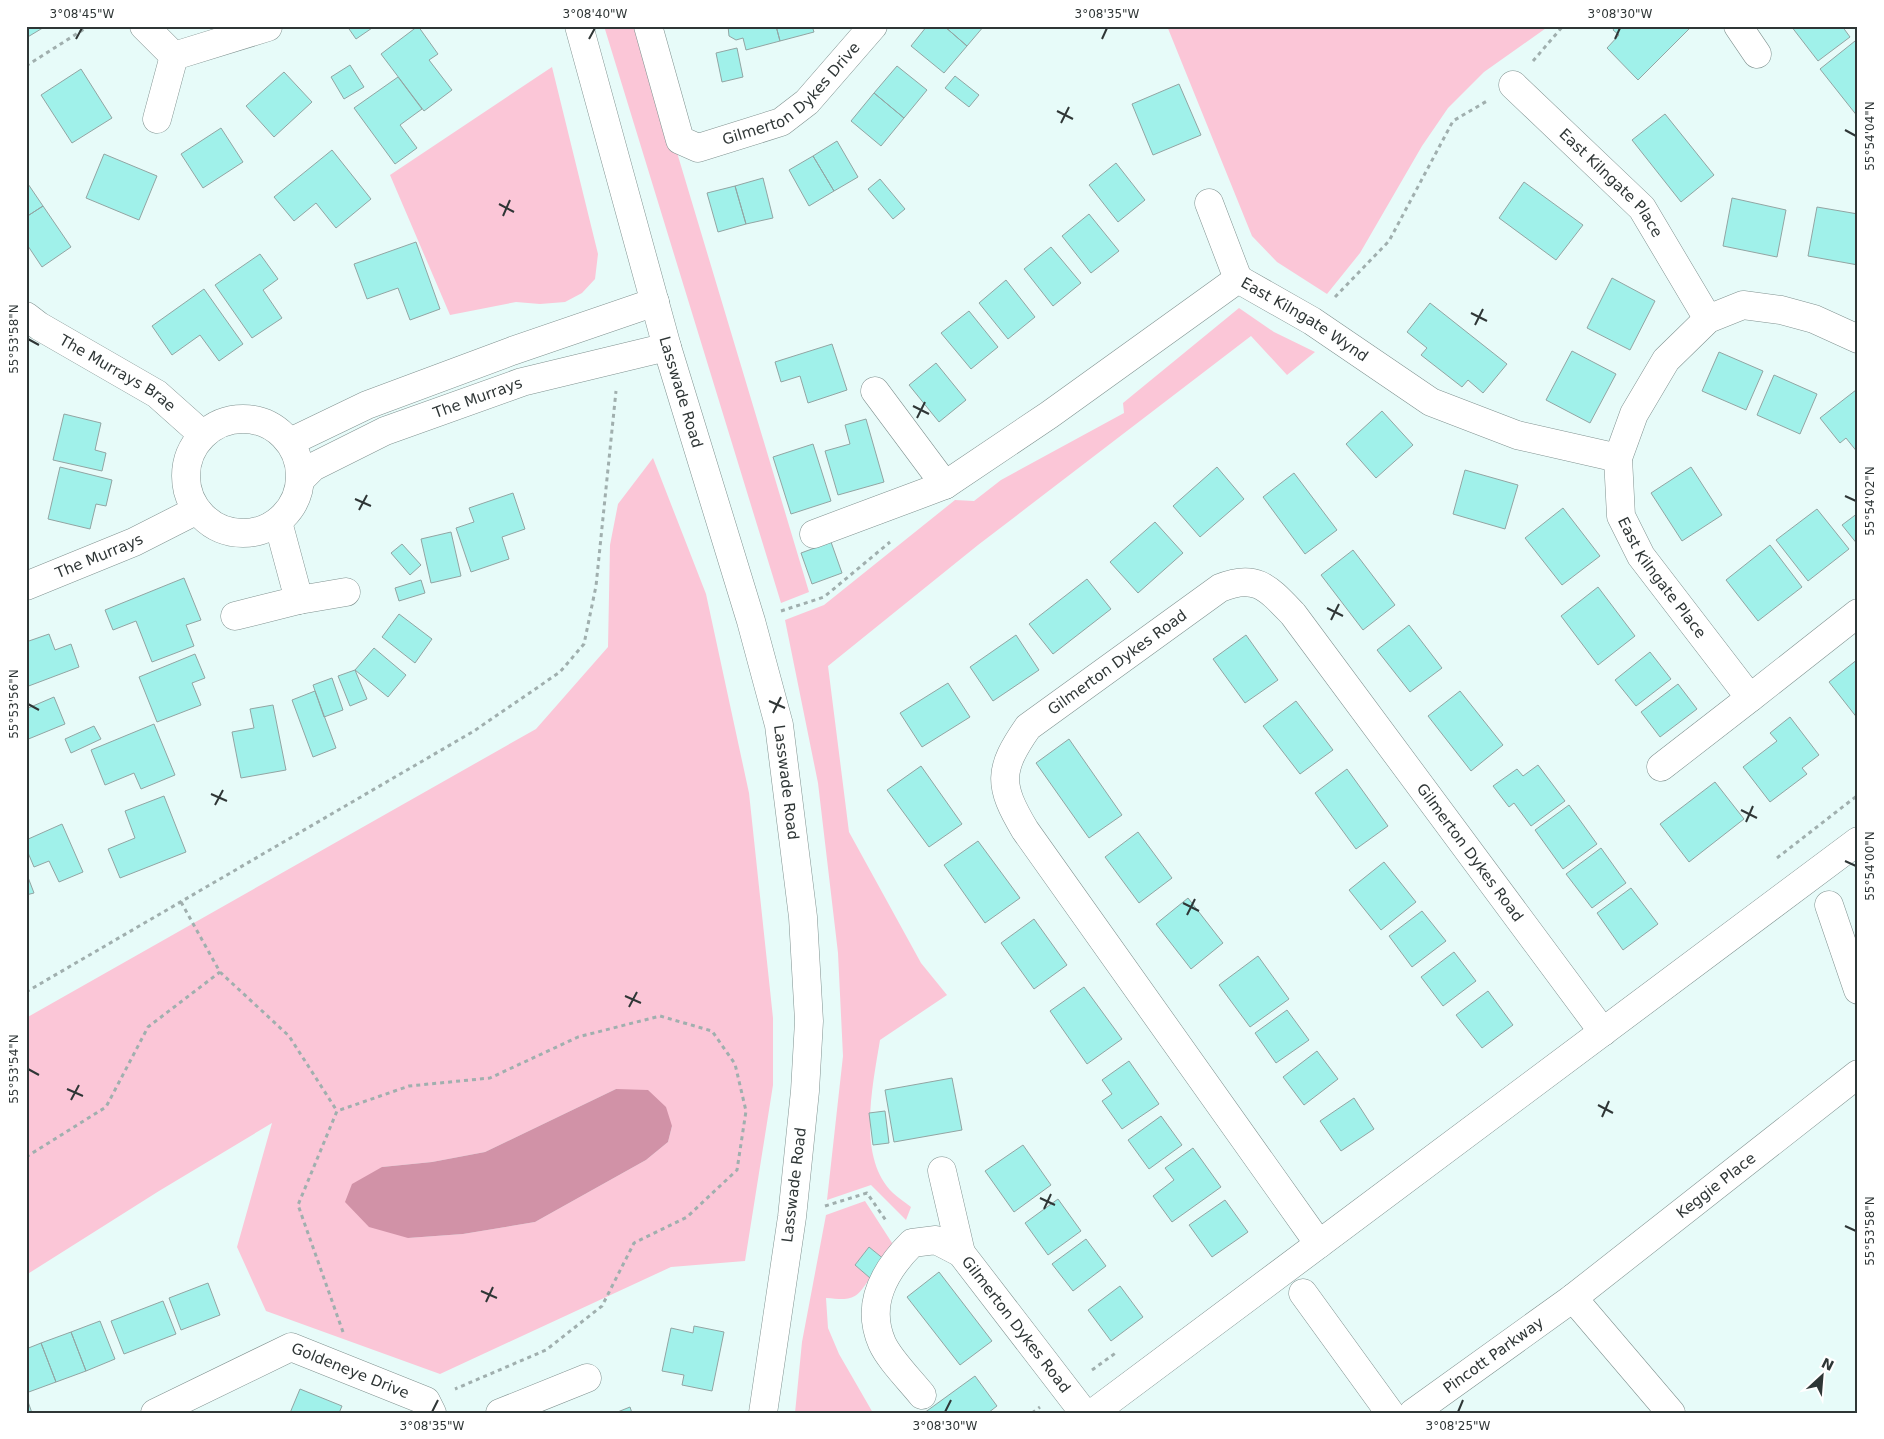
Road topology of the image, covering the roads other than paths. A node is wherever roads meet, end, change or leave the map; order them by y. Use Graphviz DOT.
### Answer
graph roads {
  1 [pos="144,26"];
  2 [pos="579,26"];
  3 [pos="648,26"];
  4 [pos="873,26"];
  5 [pos="1738,26"];
  6 [pos="268,27"];
  7 [pos="1757,54"];
  8 [pos="174,56"];
  9 [pos="1513,85"];
  10 [pos="157,120"];
  11 [pos="1209,203"];
  12 [pos="1238,279"];
  13 [pos="654,302"];
  14 [pos="26,316"];
  15 [pos="1708,319"];
  16 [pos="1858,339"];
  17 [pos="667,347"];
  18 [pos="875,390"];
  19 [pos="203,435"];
  20 [pos="290,442"];
  21 [pos="1618,458"];
  22 [pos="301,479"];
  23 [pos="945,486"];
  24 [pos="197,510"];
  25 [pos="278,522"];
  26 [pos="814,534"];
  27 [pos="26,586"];
  28 [pos="346,592"];
  29 [pos="299,600"];
  30 [pos="1858,613"];
  31 [pos="235,616"];
  32 [pos="1750,698"];
  33 [pos="1661,767"];
  34 [pos="1858,841"];
  35 [pos="1829,905"];
  36 [pos="1858,990"];
  37 [pos="1603,1032"];
  38 [pos="1858,1074"];
  39 [pos="942,1171"];
  40 [pos="1319,1244"];
  41 [pos="961,1253"];
  42 [pos="1303,1293"];
  43 [pos="1573,1298"];
  44 [pos="587,1378"];
  45 [pos="922,1395"];
  46 [pos="429,1407"];
  47 [pos="155,1413"];
  48 [pos="500,1413"];
  49 [pos="763,1413"];
  50 [pos="1084,1413"];
  51 [pos="1093,1413"];
  52 [pos="1390,1413"];
  53 [pos="1413,1413"];
  54 [pos="1671,1413"];
  1 -- 8 [label="street"];
  2 -- 13 [label="street, Lasswade Road"];
  3 -- 4 [label="street, Gilmerton Dykes Drive"];
  5 -- 7 [label="street"];
  6 -- 8 [label="street"];
  8 -- 10 [label="street"];
  9 -- 15 [label="street, East Kilngate Place"];
  11 -- 12 [label="street"];
  12 -- 21 [label="street, East Kilngate Wynd"];
  12 -- 23 [label="street, East Kilngate Wynd"];
  13 -- 17 [label="street, Lasswade Road"];
  13 -- 20 [label="street, The Murrays"];
  14 -- 19 [label="street, The Murrays Brae"];
  15 -- 16 [label="street, East Kilngate Place"];
  15 -- 21 [label="street, East Kilngate Place"];
  17 -- 22 [label="street, The Murrays"];
  17 -- 49 [label="street, Lasswade Road"];
  18 -- 23 [label="street"];
  19 -- 20 [label="street"];
  19 -- 24 [label="street"];
  20 -- 22 [label="street"];
  21 -- 32 [label="street, East Kilngate Place"];
  22 -- 25 [label="street"];
  23 -- 26 [label="street, East Kilngate Wynd"];
  24 -- 25 [label="street"];
  24 -- 27 [label="street, The Murrays"];
  25 -- 29 [label="street"];
  28 -- 29 [label="street"];
  29 -- 31 [label="street"];
  30 -- 32 [label="street"];
  32 -- 33 [label="street"];
  34 -- 37 [label="street"];
  35 -- 36 [label="street"];
  37 -- 40 [label="street"];
  37 -- 40 [label="street, Gilmerton Dykes Road"];
  38 -- 43 [label="street, Keggie Place"];
  39 -- 41 [label="street"];
  40 -- 51 [label="street"];
  41 -- 45 [label="street, Gilmerton Dykes Road"];
  41 -- 50 [label="street, Gilmerton Dykes Road"];
  42 -- 52 [label="street"];
  43 -- 53 [label="street, Pincott Parkway"];
  43 -- 54 [label="street"];
  44 -- 48 [label="street"];
  46 -- 47 [label="street, Goldeneye Drive"];
}
